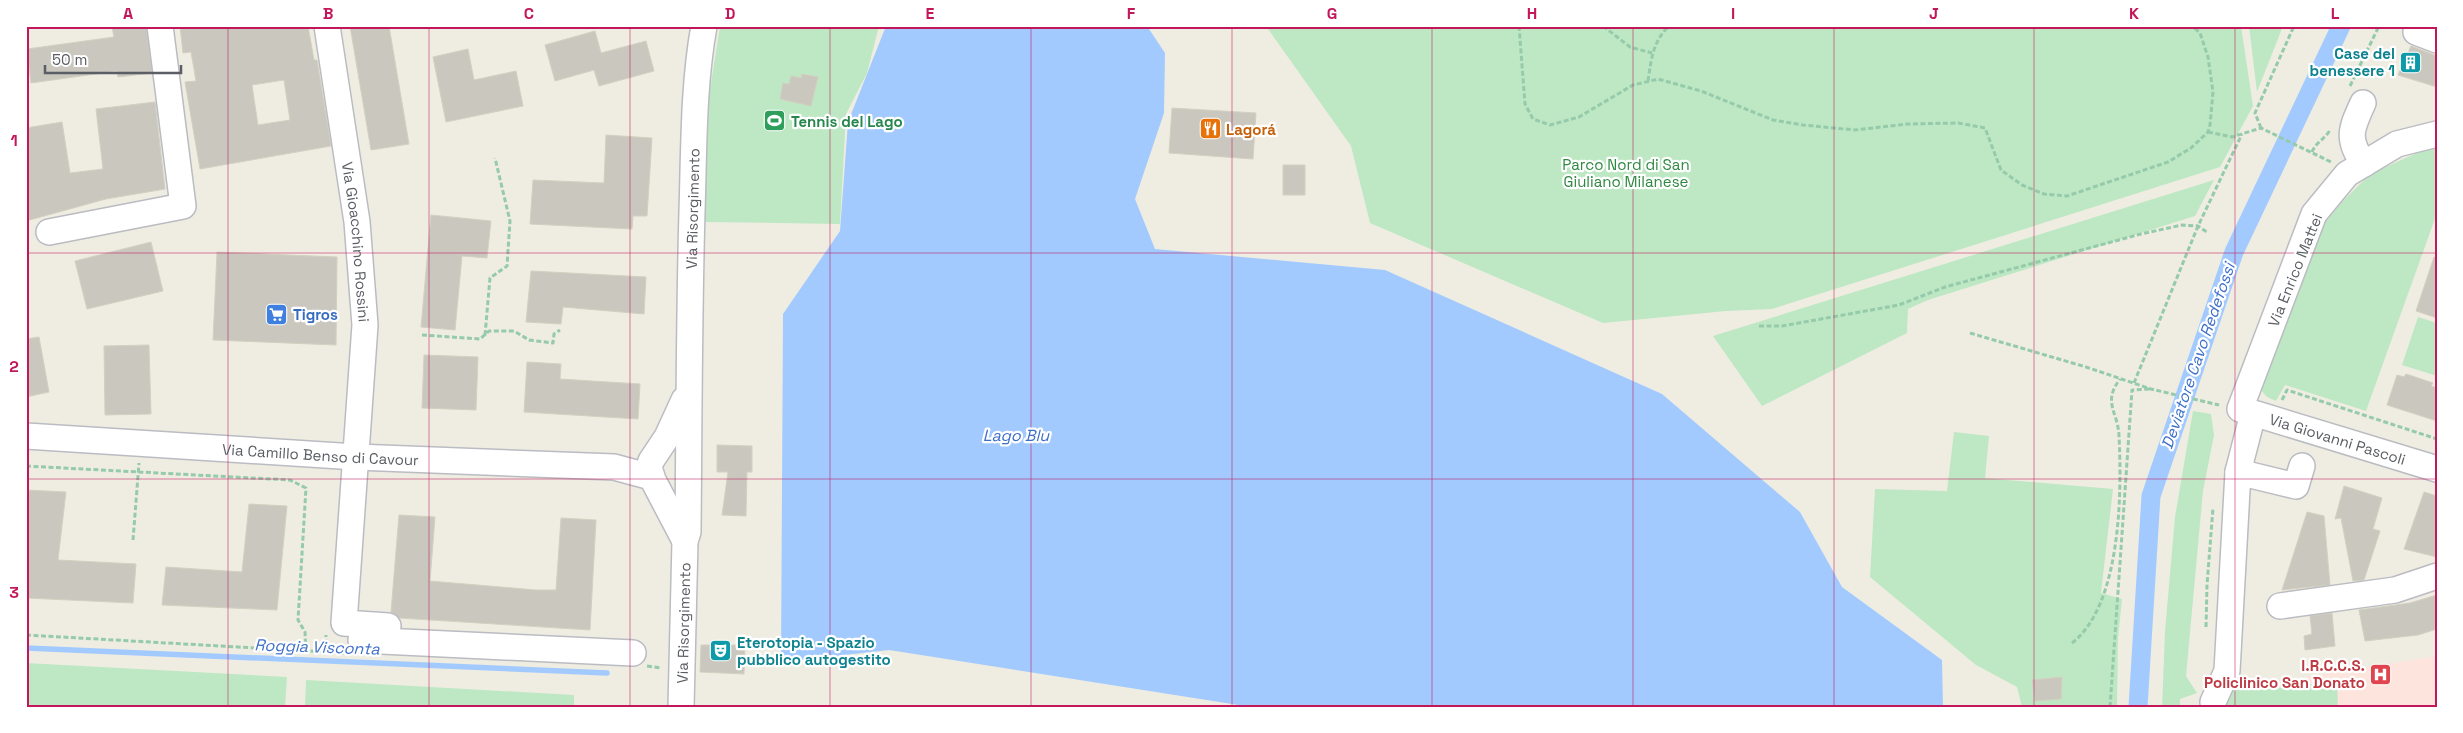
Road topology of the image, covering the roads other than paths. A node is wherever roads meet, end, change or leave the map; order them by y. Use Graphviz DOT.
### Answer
graph roads {
  1 [pos="160,26"];
  2 [pos="327,26"];
  3 [pos="704,26"];
  4 [pos="2363,103"];
  5 [pos="2437,134"];
  6 [pos="2355,169"];
  7 [pos="49,232"];
  8 [pos="688,393"];
  9 [pos="2246,411"];
  10 [pos="26,436"];
  11 [pos="356,458"];
  12 [pos="2302,466"];
  13 [pos="654,468"];
  14 [pos="689,468"];
  15 [pos="2437,469"];
  16 [pos="2238,472"];
  17 [pos="685,541"];
  18 [pos="2437,576"];
  19 [pos="2280,606"];
  20 [pos="344,623"];
  21 [pos="388,626"];
  22 [pos="633,653"];
  23 [pos="2210,705"];
  24 [pos="682,707"];
  1 -- 7 [label="street"];
  2 -- 11 [label="street, Via Gioacchino Rossini"];
  3 -- 8 [label="street, Via Risorgimento"];
  4 -- 6 [label="street"];
  5 -- 6 [label="street, Via Enrico Mattei"];
  6 -- 9 [label="street, Via Enrico Mattei"];
  8 -- 13 [label="street, Via Risorgimento"];
  8 -- 14 [label="street, Via Risorgimento"];
  9 -- 15 [label="street, Via Giovanni Pascoli"];
  9 -- 16 [label="street, Via Enrico Mattei"];
  10 -- 11 [label="street, Via Camillo Benso di Cavour"];
  11 -- 13 [label="street, Via Camillo Benso di Cavour"];
  11 -- 20 [label="street, Via Gioacchino Rossini"];
  12 -- 16 [label="street"];
  13 -- 14 [label="street"];
  13 -- 14 [label="street"];
  13 -- 17 [label="street, Via Risorgimento"];
  14 -- 17 [label="street, Via Risorgimento"];
  16 -- 23 [label="street, Via Enrico Mattei"];
  17 -- 24 [label="street, Via Risorgimento"];
  18 -- 19 [label="street"];
  20 -- 21 [label="street"];
  20 -- 22 [label="street"];
}
